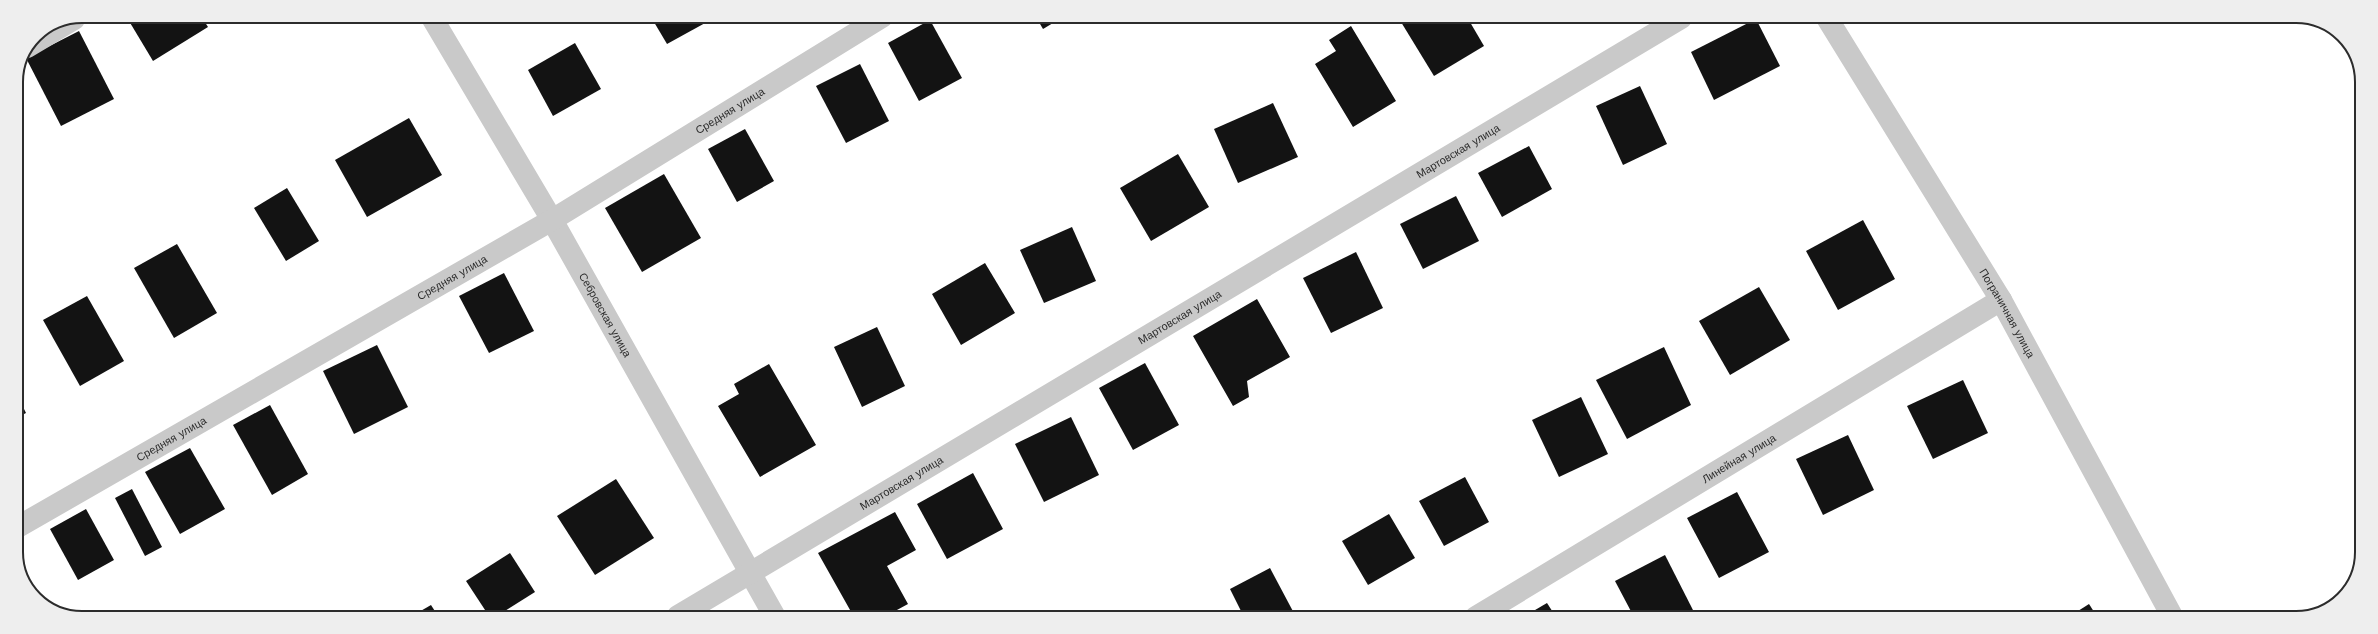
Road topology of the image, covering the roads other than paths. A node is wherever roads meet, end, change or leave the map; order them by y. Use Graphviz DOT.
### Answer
graph roads {
  1 [pos="434,23"];
  2 [pos="872,23"];
  3 [pos="1673,23"];
  4 [pos="1830,23"];
  5 [pos="62,26"];
  6 [pos="44,37"];
  7 [pos="552,220"];
  8 [pos="2001,300"];
  9 [pos="23,524"];
  10 [pos="751,574"];
  11 [pos="687,611"];
  12 [pos="772,611"];
  13 [pos="1486,611"];
  14 [pos="2169,611"];
  1 -- 7 [label="street, Себровская улица"];
  2 -- 7 [label="street, Средняя улица"];
  3 -- 10 [label="street, Мартовская улица"];
  4 -- 8 [label="street, Пограничная улица"];
  5 -- 6 [label="street"];
  7 -- 9 [label="street, Средняя улица"];
  7 -- 10 [label="street, Себровская улица"];
  8 -- 13 [label="street, Линейная улица"];
  8 -- 14 [label="street, Пограничная улица"];
  10 -- 11 [label="street, Мартовская улица"];
  10 -- 12 [label="street, Себровская улица"];
}
